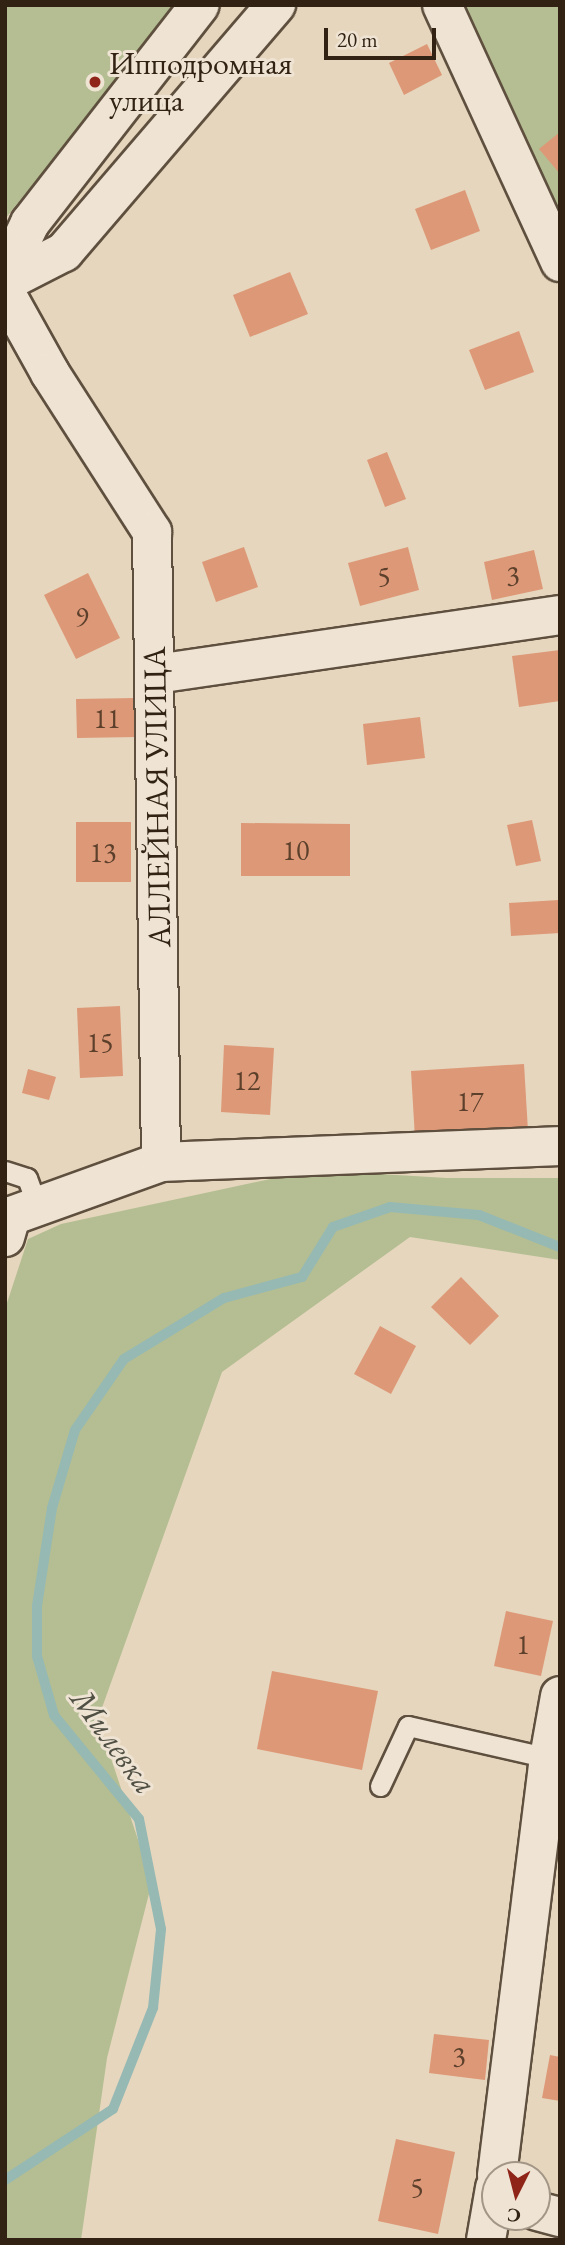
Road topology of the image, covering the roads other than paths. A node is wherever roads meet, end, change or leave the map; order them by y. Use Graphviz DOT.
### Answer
graph roads {
  1 [pos="200,5"];
  2 [pos="276,5"];
  3 [pos="442,5"];
  4 [pos="560,262"];
  5 [pos="5,275"];
  6 [pos="5,282"];
  7 [pos="5,292"];
  8 [pos="560,615"];
  9 [pos="156,674"];
  10 [pos="560,1146"];
  11 [pos="161,1162"];
  12 [pos="5,1171"];
  13 [pos="38,1208"];
  14 [pos="5,1237"];
  15 [pos="560,1696"];
  16 [pos="549,1758"];
  17 [pos="380,1786"];
  18 [pos="499,2161"];
  1 -- 5 [label="street"];
  2 -- 6 [label="street"];
  3 -- 4 [label="street"];
  7 -- 9 [label="street, АЛЛЕЙНАЯ УЛИЦА"];
  8 -- 9 [label="street"];
  9 -- 11 [label="street, АЛЛЕЙНАЯ УЛИЦА"];
  10 -- 11 [label="street"];
  11 -- 13 [label="street"];
  12 -- 13 [label="lane"];
  13 -- 14 [label="street"];
  15 -- 16 [label="street"];
  16 -- 17 [label="lane"];
  16 -- 18 [label="street"];
}
